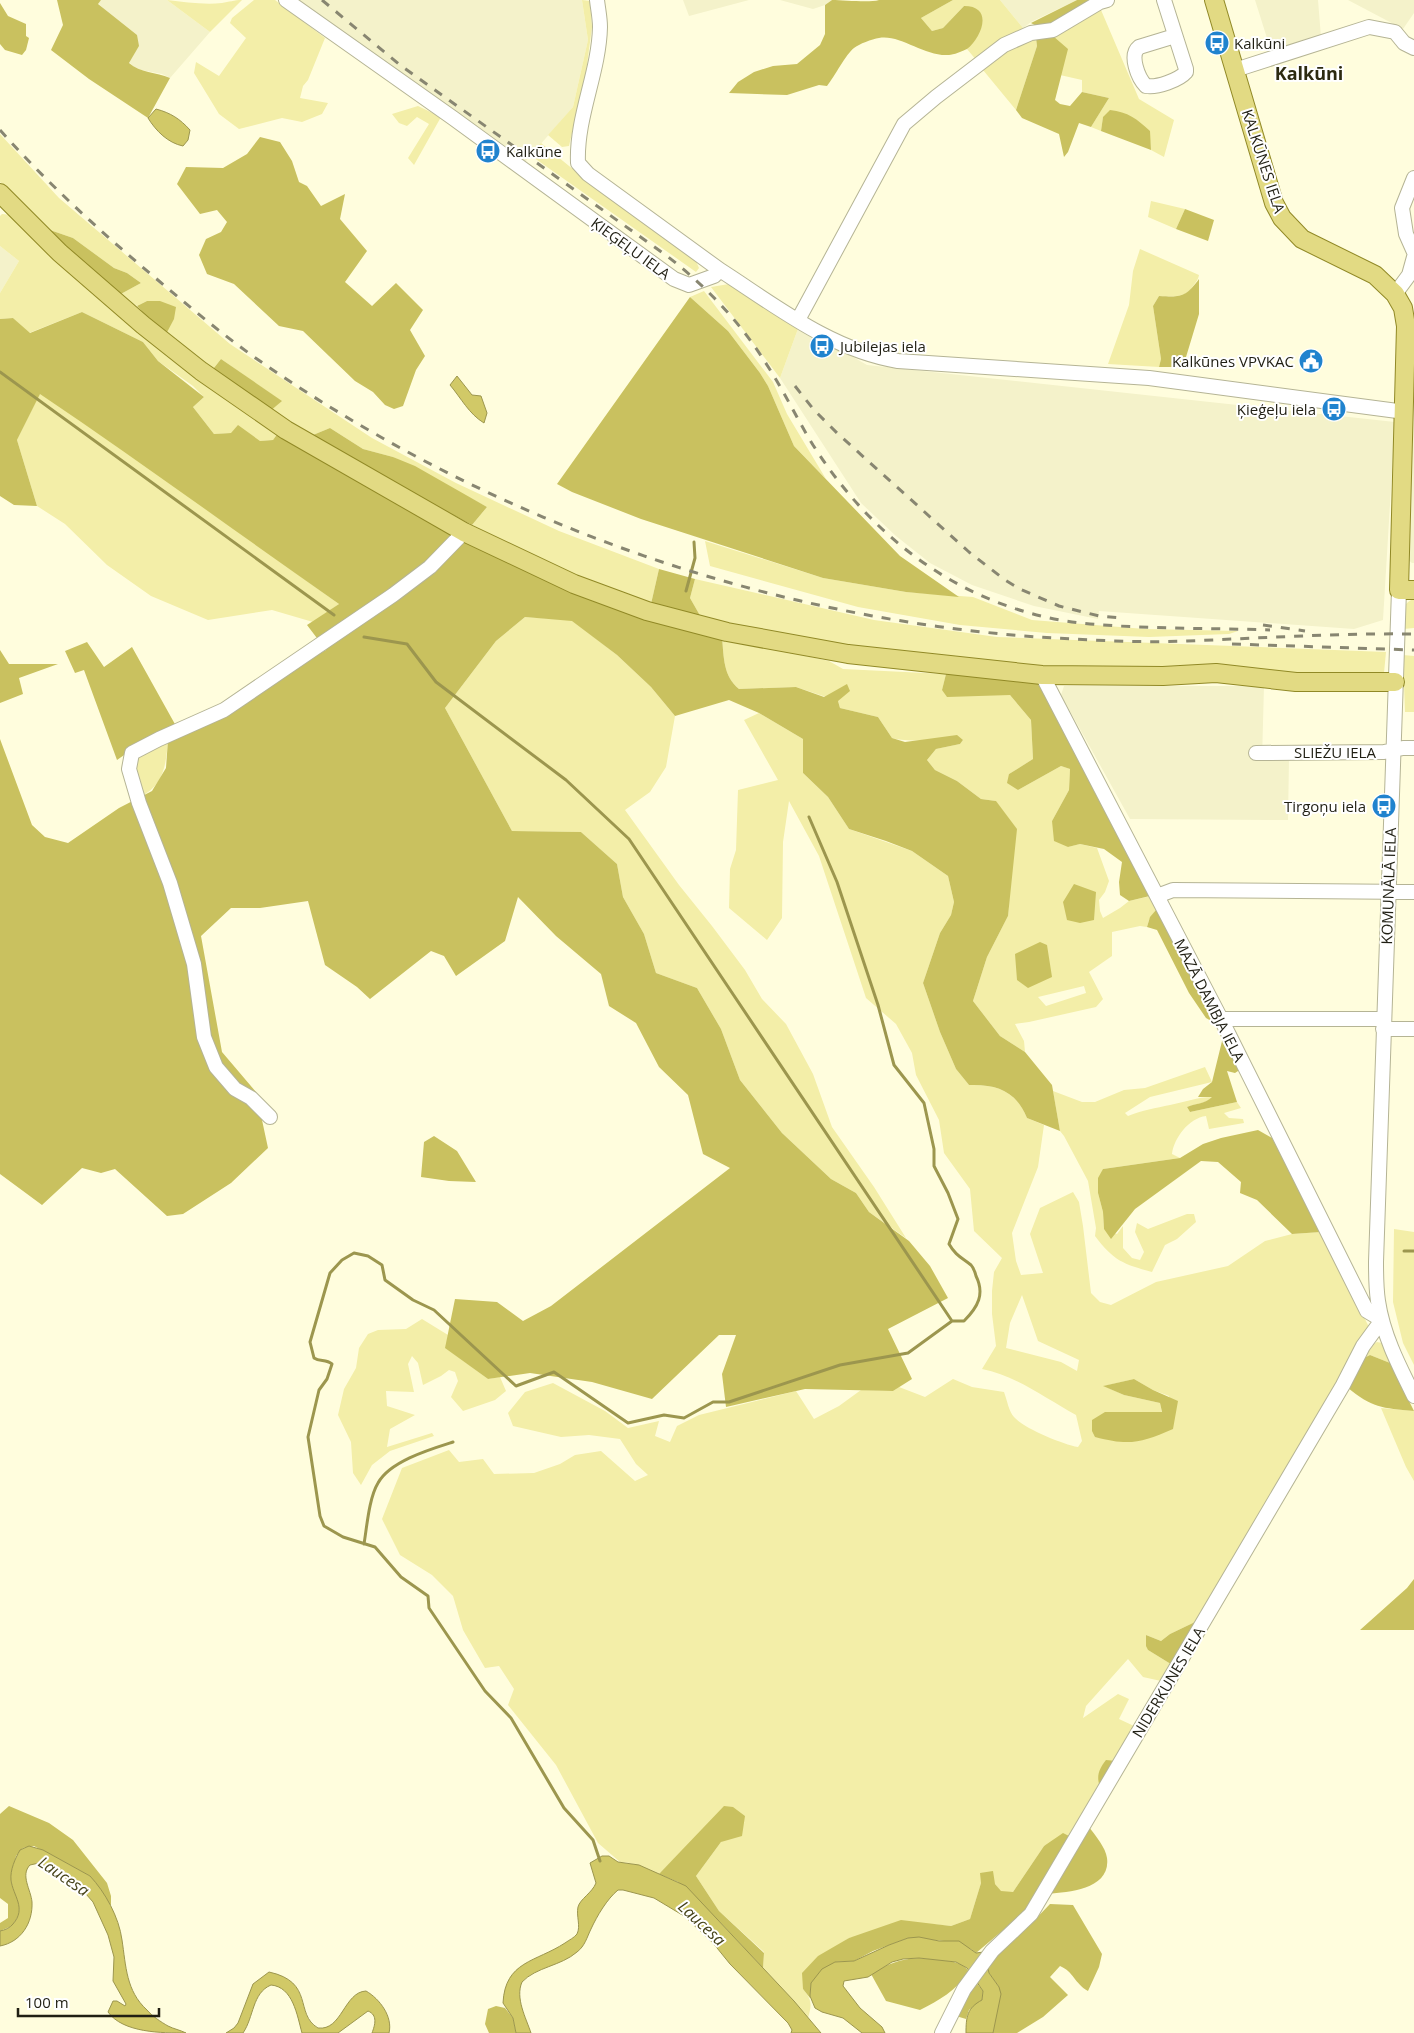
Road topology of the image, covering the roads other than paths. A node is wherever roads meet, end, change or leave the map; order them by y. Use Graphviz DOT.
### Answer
graph roads {
  1 [pos="286,0"];
  2 [pos="597,0"];
  3 [pos="1107,0"];
  4 [pos="1164,0"];
  5 [pos="1214,0"];
  6 [pos="1175,36"];
  7 [pos="1414,48"];
  8 [pos="1235,70"];
  9 [pos="1414,178"];
  10 [pos="2,199"];
  11 [pos="1414,252"];
  12 [pos="1414,257"];
  13 [pos="720,270"];
  14 [pos="1395,294"];
  15 [pos="798,320"];
  16 [pos="1405,412"];
  17 [pos="464,532"];
  18 [pos="1406,590"];
  19 [pos="1042,674"];
  20 [pos="1395,682"];
  21 [pos="1414,748"];
  22 [pos="1392,750"];
  23 [pos="1256,753"];
  24 [pos="1388,892"];
  25 [pos="1414,892"];
  26 [pos="1157,896"];
  27 [pos="1221,1019"];
  28 [pos="1384,1024"];
  29 [pos="1414,1029"];
  30 [pos="270,1117"];
  31 [pos="1382,1320"];
  32 [pos="1414,1396"];
  33 [pos="942,2033"];
  1 -- 13 [label="street, ĶIEĢEĻU IELA"];
  2 -- 13 [label="street"];
  3 -- 15 [label="street"];
  4 -- 6 [label="street"];
  5 -- 8 [label="main road, KALKŪNES IELA"];
  7 -- 8 [label="street"];
  8 -- 14 [label="main road, KALKŪNES IELA"];
  9 -- 11 [label="street"];
  10 -- 17 [label="main road"];
  12 -- 14 [label="street"];
  13 -- 15 [label="street"];
  14 -- 16 [label="main road, KOMUNĀLĀ IELA"];
  15 -- 16 [label="street"];
  16 -- 18 [label="main road, KOMUNĀLĀ IELA"];
  17 -- 19 [label="main road"];
  17 -- 30 [label="street"];
  18 -- 20 [label="street, KOMUNĀLĀ IELA"];
  19 -- 20 [label="main road"];
  19 -- 26 [label="street, MAZĀ DAMBJA IELA"];
  20 -- 22 [label="street, KOMUNĀLĀ IELA"];
  21 -- 22 [label="street, SLIEŽU IELA"];
  22 -- 23 [label="street, SLIEŽU IELA"];
  22 -- 24 [label="street, KOMUNĀLĀ IELA"];
  24 -- 25 [label="street"];
  24 -- 26 [label="street"];
  24 -- 28 [label="street, KOMUNĀLĀ IELA"];
  26 -- 27 [label="street, MAZĀ DAMBJA IELA"];
  27 -- 28 [label="street"];
  27 -- 31 [label="street, MAZĀ DAMBJA IELA"];
  28 -- 29 [label="street"];
  28 -- 31 [label="street, KOMUNĀLĀ IELA"];
  31 -- 32 [label="street, KOMUNĀLĀ IELA"];
  31 -- 33 [label="street, NIDERKUNES IELA"];
}
